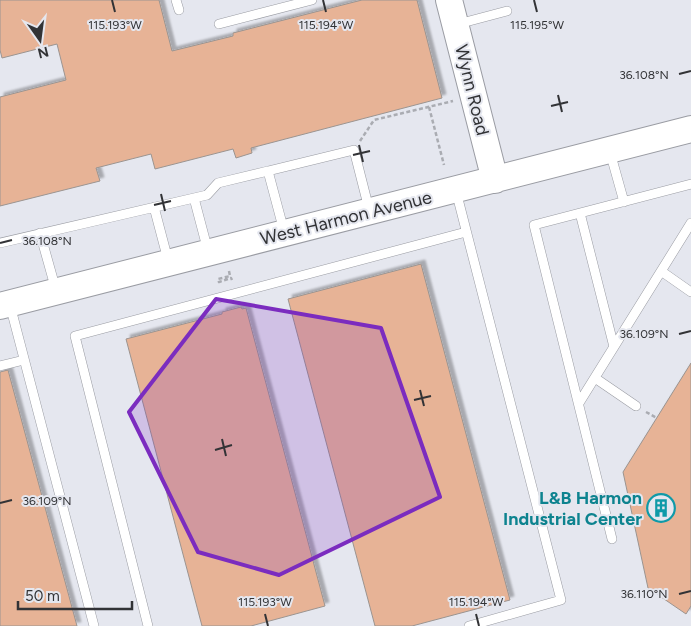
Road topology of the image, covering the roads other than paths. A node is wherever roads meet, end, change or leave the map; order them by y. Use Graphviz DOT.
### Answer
graph roads {
  1 [pos="176,0"];
  2 [pos="312,0"];
  3 [pos="179,10"];
  4 [pos="507,11"];
  5 [pos="452,12"];
  6 [pos="219,24"];
  7 [pos="691,129"];
  8 [pos="609,150"];
  9 [pos="268,171"];
  10 [pos="495,180"];
  11 [pos="691,184"];
  12 [pos="455,190"];
  13 [pos="194,198"];
  14 [pos="624,202"];
  15 [pos="154,207"];
  16 [pos="369,212"];
  17 [pos="580,213"];
  18 [pos="691,223"];
  19 [pos="466,232"];
  20 [pos="40,233"];
  21 [pos="284,234"];
  22 [pos="0,243"];
  23 [pos="208,253"];
  24 [pos="168,263"];
  25 [pos="661,271"];
  26 [pos="56,291"];
  27 [pos="691,292"];
  28 [pos="5,304"];
  29 [pos="614,347"];
  30 [pos="24,360"];
  31 [pos="0,366"];
  32 [pos="595,378"];
  33 [pos="579,403"];
  34 [pos="636,406"];
  35 [pos="612,539"];
  36 [pos="94,626"];
  37 [pos="148,626"];
  38 [pos="469,626"];
  1 -- 3 [label="lane"];
  2 -- 6 [label="lane"];
  4 -- 5 [label="lane"];
  5 -- 10 [label="main road, Wynn Road"];
  7 -- 8 [label="main road, West Harmon Avenue"];
  8 -- 10 [label="main road, West Harmon Avenue"];
  8 -- 14 [label="lane"];
  9 -- 13 [label="lane"];
  9 -- 16 [label="lane"];
  9 -- 21 [label="lane"];
  10 -- 12 [label="main road, West Harmon Avenue"];
  11 -- 14 [label="lane"];
  12 -- 16 [label="main road, West Harmon Avenue"];
  12 -- 19 [label="lane"];
  13 -- 15 [label="lane"];
  13 -- 23 [label="lane"];
  14 -- 17 [label="lane"];
  15 -- 20 [label="lane"];
  15 -- 24 [label="lane"];
  16 -- 21 [label="main road, West Harmon Avenue"];
  17 -- 29 [label="lane"];
  17 -- 33 [label="lane"];
  18 -- 25 [label="lane"];
  19 -- 37 [label="lane"];
  19 -- 38 [label="lane"];
  20 -- 22 [label="lane"];
  20 -- 26 [label="lane"];
  21 -- 23 [label="main road, West Harmon Avenue"];
  23 -- 24 [label="main road, West Harmon Avenue"];
  24 -- 26 [label="main road, West Harmon Avenue"];
  25 -- 27 [label="lane"];
  25 -- 29 [label="lane"];
  26 -- 28 [label="main road, West Harmon Avenue"];
  28 -- 30 [label="lane"];
  29 -- 32 [label="lane"];
  30 -- 31 [label="lane"];
  30 -- 36 [label="lane"];
  32 -- 33 [label="lane"];
  32 -- 34 [label="lane"];
  33 -- 35 [label="lane"];
}
